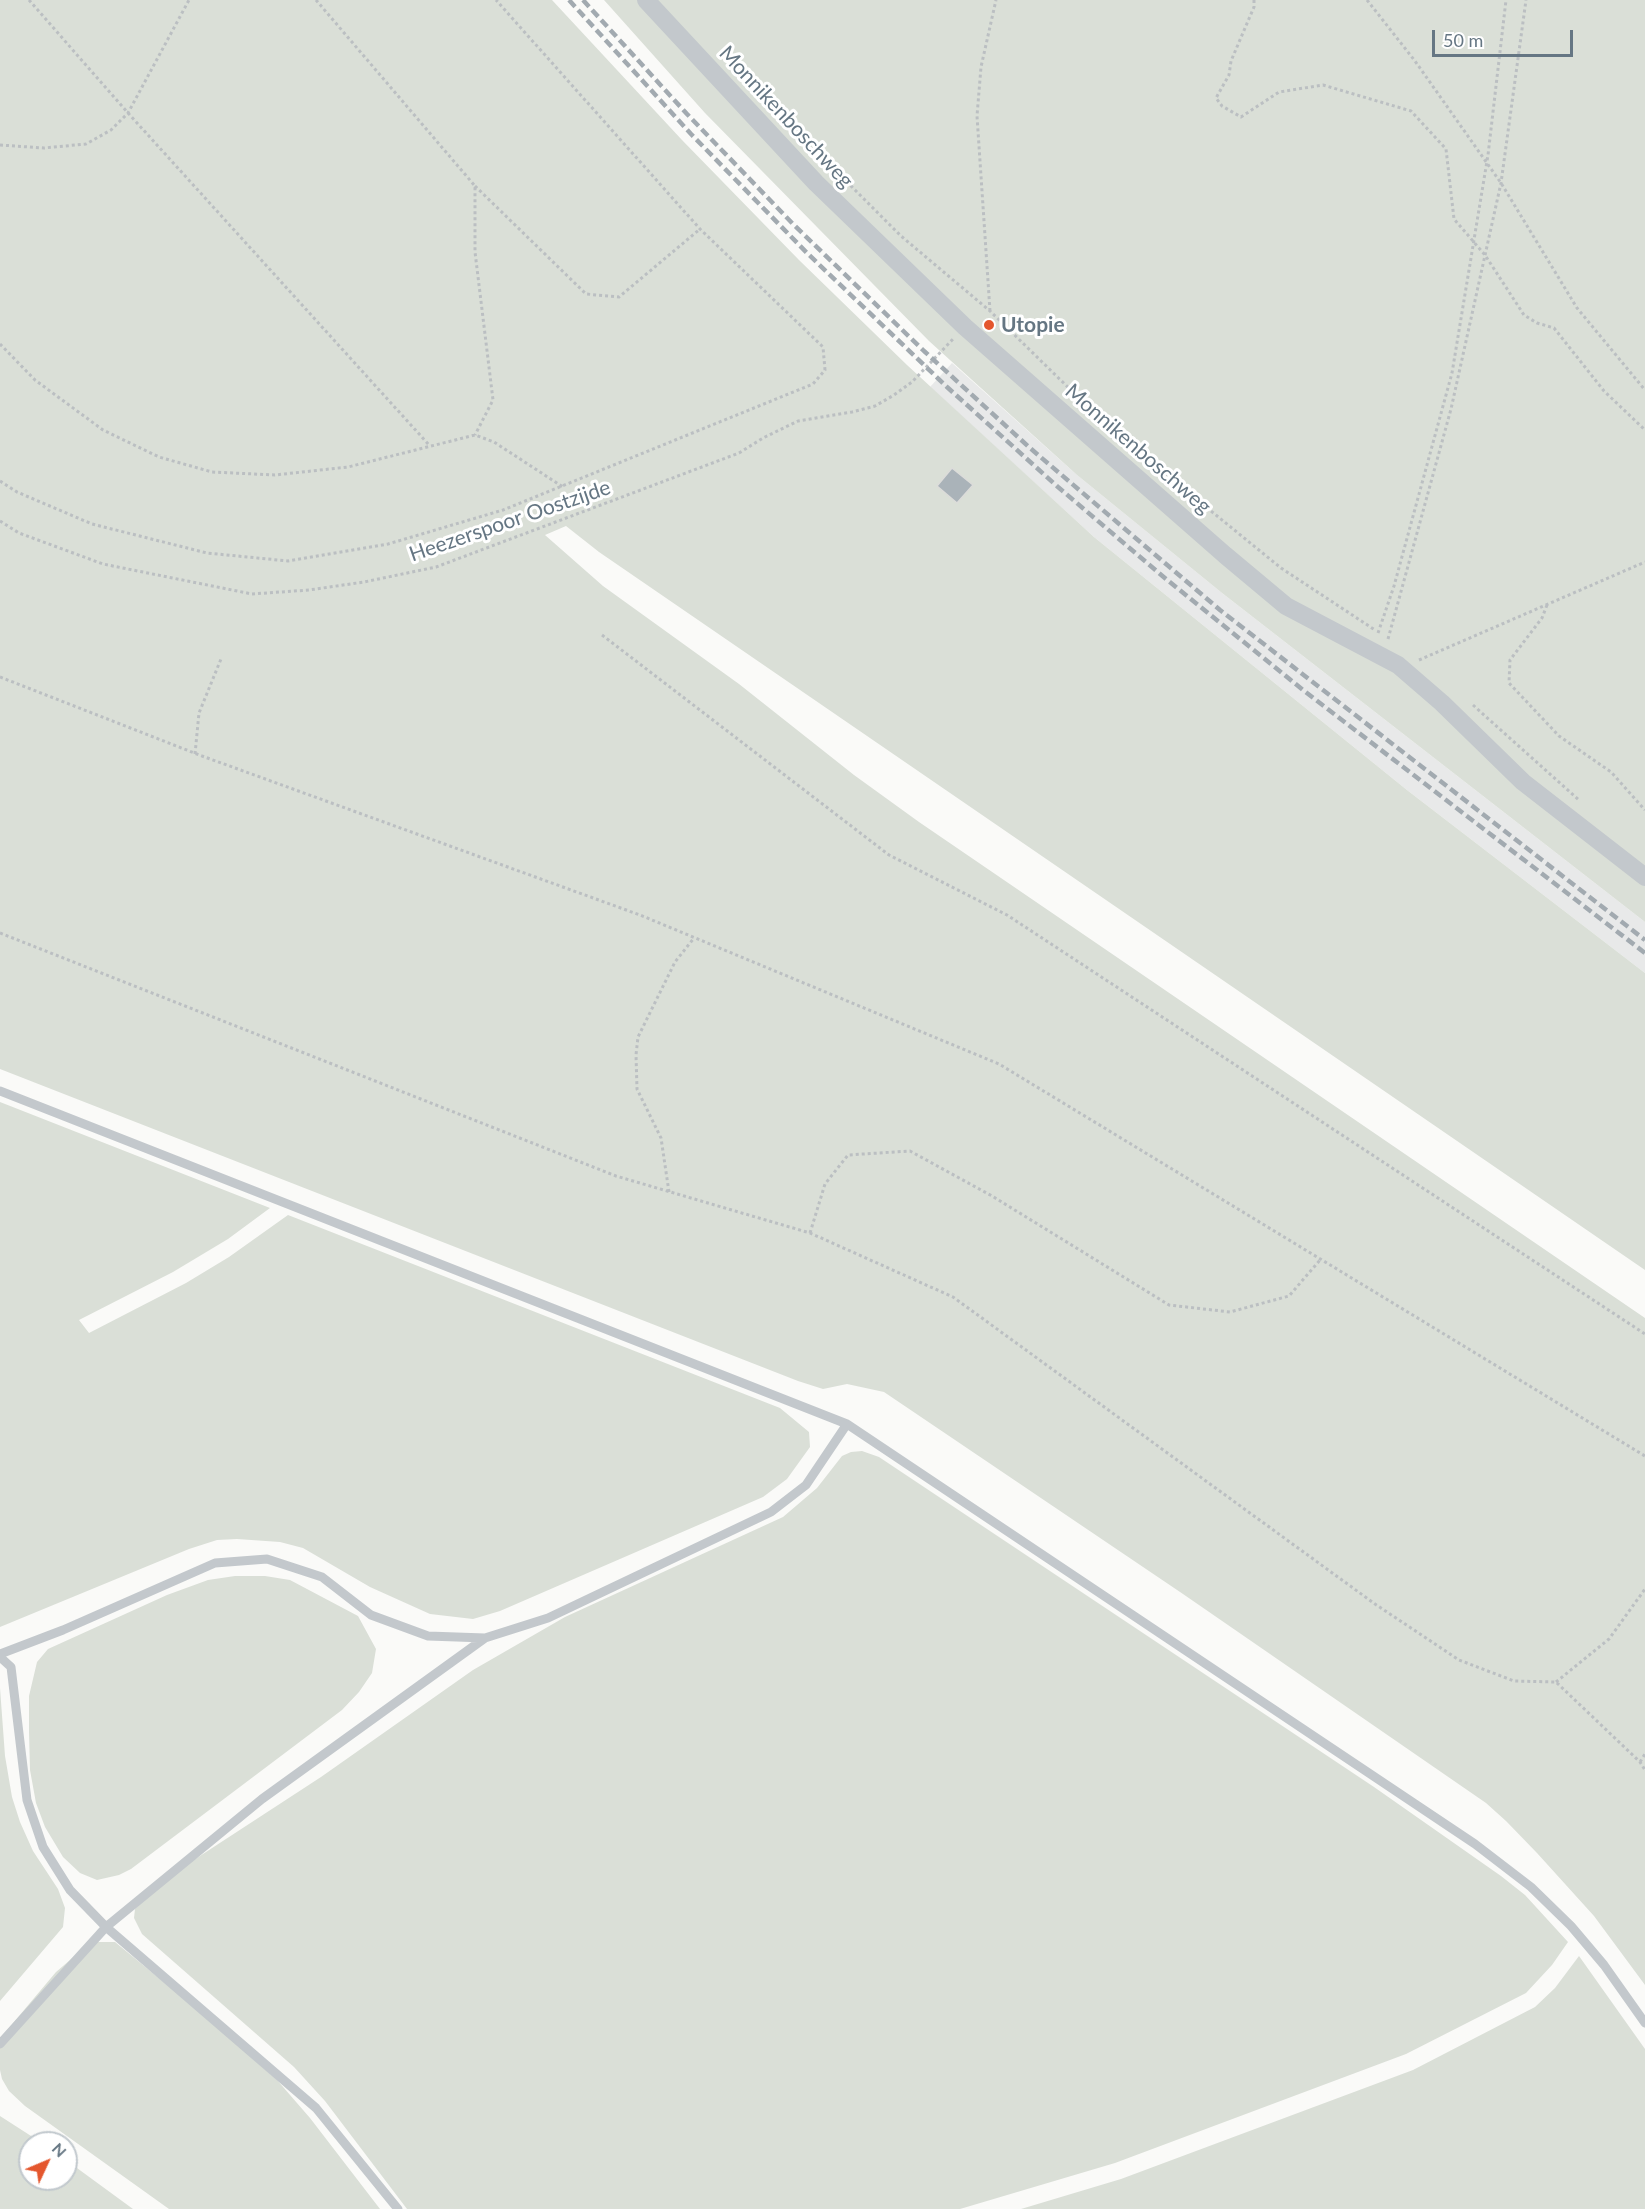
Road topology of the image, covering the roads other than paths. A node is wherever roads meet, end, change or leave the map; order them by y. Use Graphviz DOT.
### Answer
graph roads {
  1 [pos="646,0"];
  2 [pos="1645,877"];
  3 [pos="0,1091"];
  4 [pos="847,1424"];
  5 [pos="485,1638"];
  6 [pos="0,1656"];
  7 [pos="106,1927"];
  8 [pos="1645,2024"];
  9 [pos="0,2044"];
  10 [pos="398,2209"];
  1 -- 2 [label="street, Monnikenboschweg"];
  3 -- 4 [label="lane"];
  4 -- 5 [label="lane"];
  4 -- 8 [label="lane"];
  5 -- 6 [label="lane"];
  5 -- 7 [label="lane"];
  6 -- 7 [label="lane"];
  7 -- 9 [label="lane"];
  7 -- 10 [label="lane"];
}
